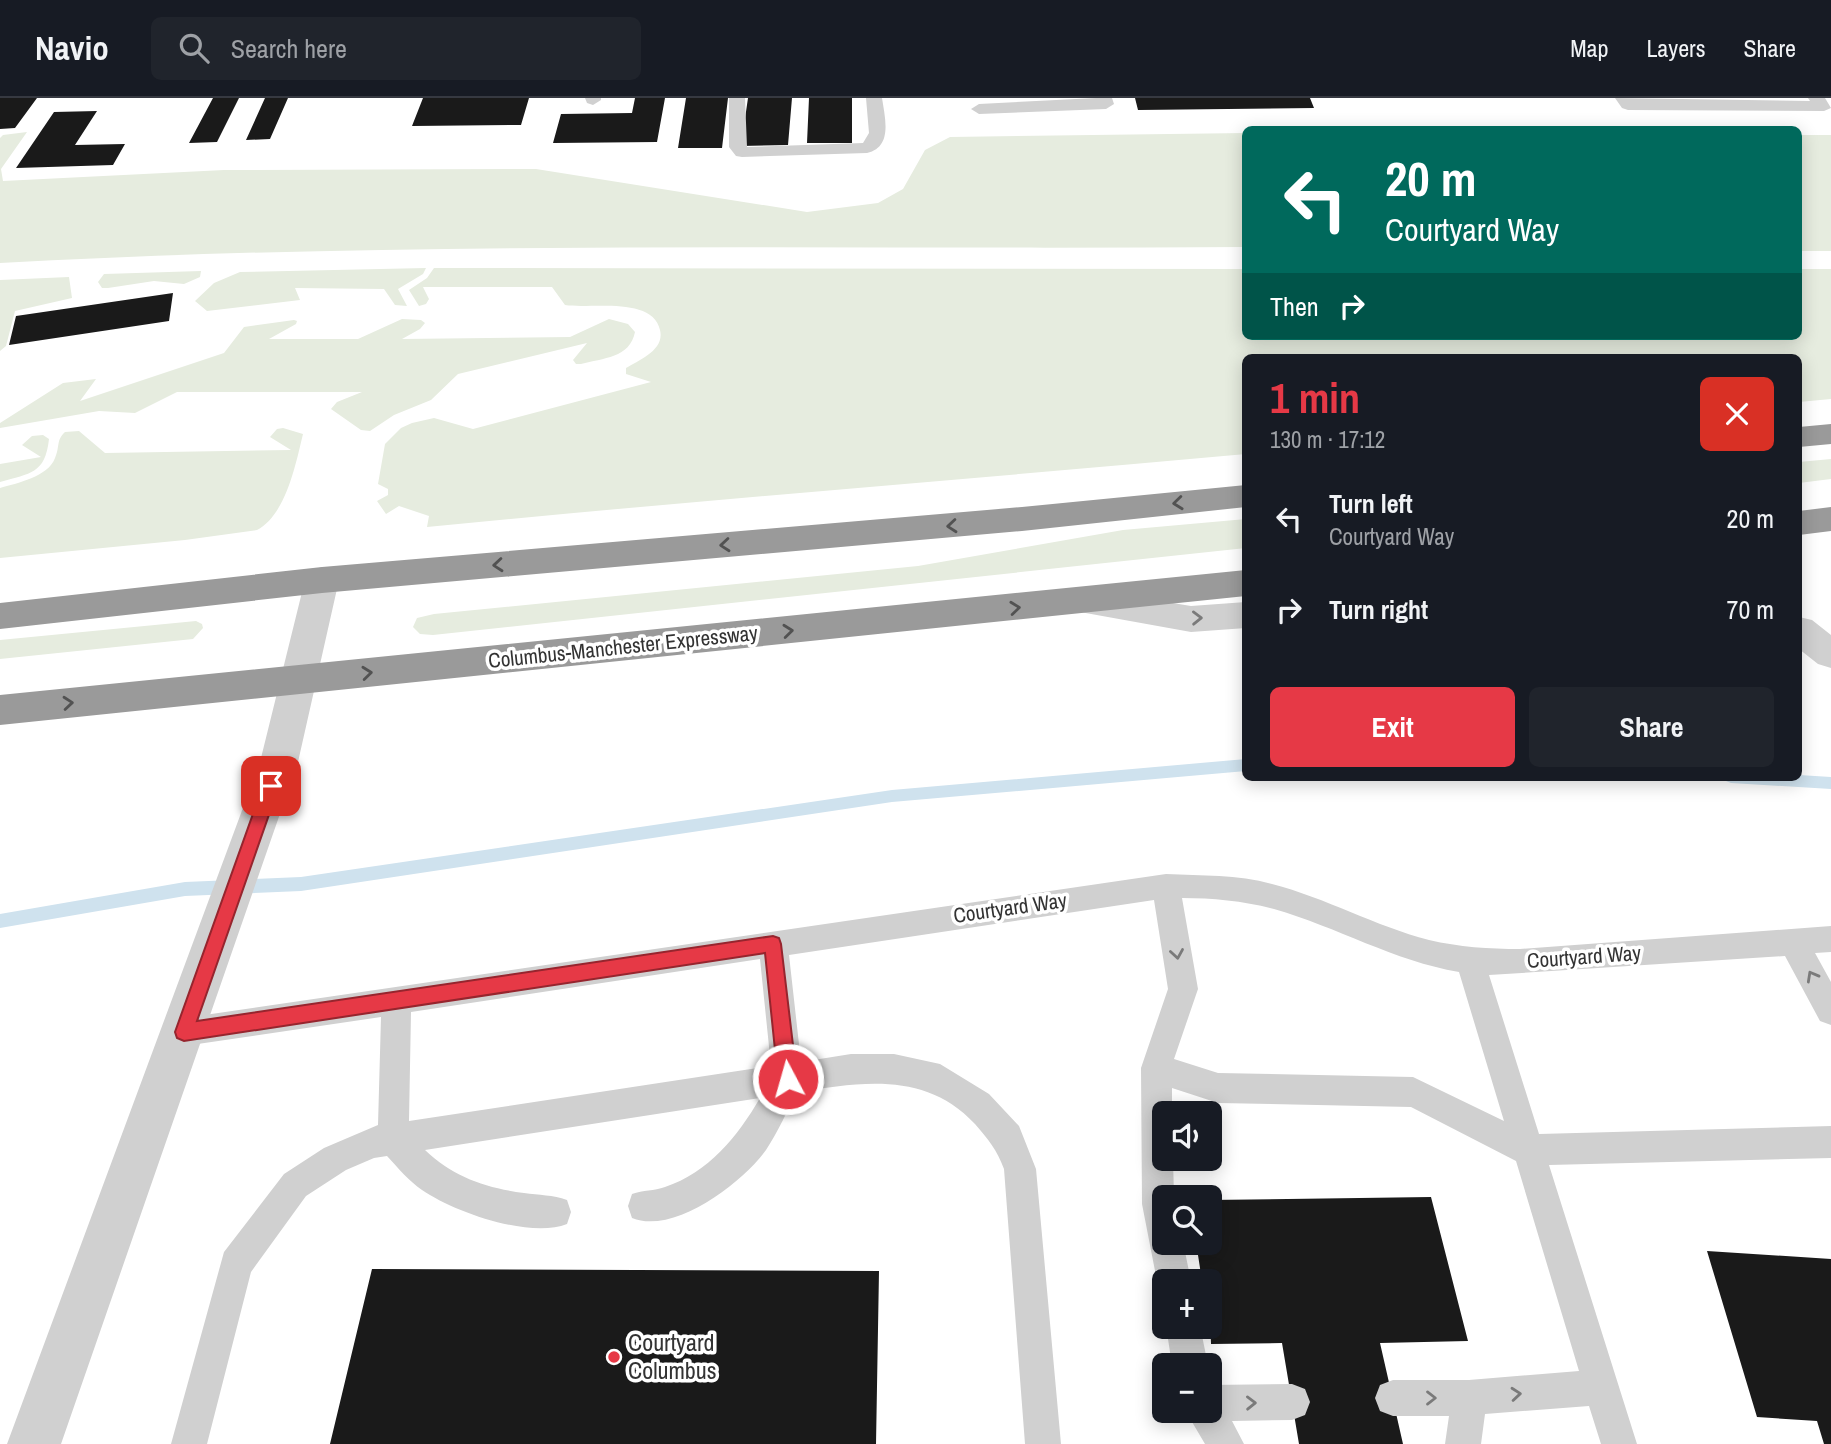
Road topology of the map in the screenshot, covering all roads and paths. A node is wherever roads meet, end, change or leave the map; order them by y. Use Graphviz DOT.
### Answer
graph roads {
  1 [pos="737,98"];
  2 [pos="874,98"];
  3 [pos="1104,98"];
  4 [pos="1623,98"];
  5 [pos="1824,103"];
  6 [pos="979,109"];
  7 [pos="1831,434"];
  8 [pos="1802,437"];
  9 [pos="1242,496"];
  10 [pos="1831,519"];
  11 [pos="1802,523"];
  12 [pos="322,580"];
  13 [pos="1242,583"];
  14 [pos="1081,601"];
  15 [pos="1242,615"];
  16 [pos="0,616"];
  17 [pos="1802,632"];
  18 [pos="1831,654"];
  19 [pos="299,680"];
  20 [pos="0,710"];
  21 [pos="1166,886"];
  22 [pos="1831,939"];
  23 [pos="1793,942"];
  24 [pos="773,944"];
  25 [pos="1470,961"];
  26 [pos="396,1001"];
  27 [pos="1831,1011"];
  28 [pos="184,1032"];
  29 [pos="1156,1068"];
  30 [pos="788,1079"];
  31 [pos="393,1139"];
  32 [pos="1831,1142"];
  33 [pos="1528,1150"];
  34 [pos="1158,1185"];
  35 [pos="644,1206"];
  36 [pos="555,1212"];
  37 [pos="1601,1387"];
  38 [pos="1393,1398"];
  39 [pos="1469,1398"];
  40 [pos="1292,1402"];
  41 [pos="1222,1404"];
  42 [pos="1212,1423"];
  43 [pos="34,1444"];
  44 [pos="189,1444"];
  45 [pos="1044,1444"];
  46 [pos="1226,1444"];
  47 [pos="1463,1444"];
  48 [pos="1619,1444"];
  1 -- 2 [label="lane"];
  3 -- 6 [label="lane"];
  4 -- 5 [label="lane"];
  7 -- 8 [label="highway"];
  9 -- 12 [label="highway, one-way"];
  10 -- 11 [label="highway"];
  12 -- 16 [label="highway"];
  12 -- 19 [label="street"];
  13 -- 14 [label="highway, Columbus-Manchester Expressway"];
  14 -- 15 [label="street, one-way"];
  19 -- 14 [label="highway, Columbus-Manchester Expressway, one-way"];
  17 -- 18 [label="street"];
  20 -- 19 [label="highway, Columbus-Manchester Expressway, one-way"];
  19 -- 28 [label="street"];
  21 -- 24 [label="lane, Courtyard Way"];
  21 -- 25 [label="lane, Courtyard Way"];
  21 -- 29 [label="lane, one-way"];
  22 -- 23 [label="lane, Courtyard Way"];
  23 -- 25 [label="lane, Courtyard Way"];
  27 -- 23 [label="lane, one-way"];
  24 -- 26 [label="lane, Courtyard Way"];
  24 -- 30 [label="lane"];
  25 -- 33 [label="lane"];
  26 -- 28 [label="lane, Courtyard Way"];
  26 -- 31 [label="lane"];
  28 -- 43 [label="street"];
  29 -- 33 [label="lane"];
  29 -- 34 [label="lane"];
  30 -- 31 [label="lane"];
  30 -- 35 [label="lane"];
  30 -- 45 [label="lane"];
  31 -- 36 [label="lane"];
  31 -- 44 [label="lane"];
  32 -- 33 [label="lane"];
  33 -- 37 [label="lane"];
  39 -- 37 [label="lane, one-way"];
  37 -- 48 [label="lane"];
  38 -- 39 [label="lane, one-way"];
  39 -- 47 [label="lane"];
  41 -- 40 [label="lane, one-way"];
  42 -- 46 [label="lane"];
}
